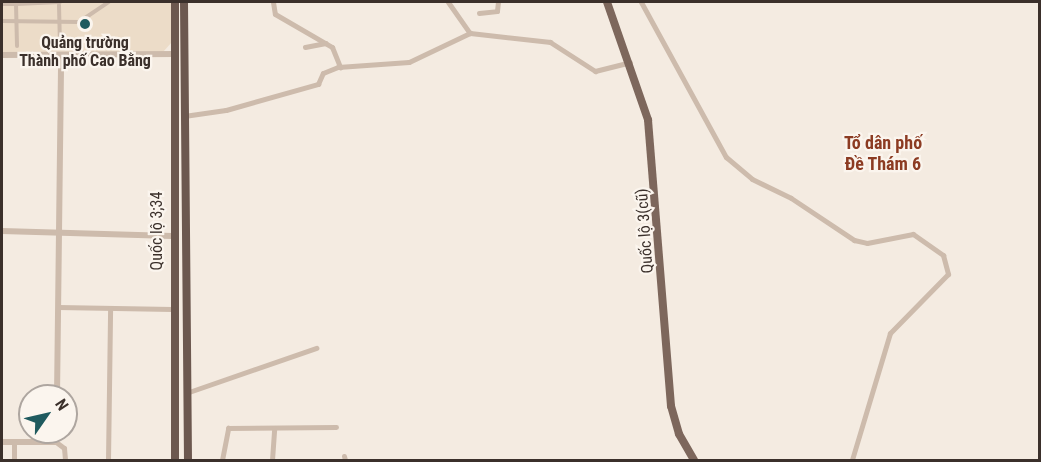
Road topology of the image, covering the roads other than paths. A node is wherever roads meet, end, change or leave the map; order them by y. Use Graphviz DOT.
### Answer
graph roads {
  1 [pos="106,2"];
  2 [pos="175,2"];
  3 [pos="184,2"];
  4 [pos="273,2"];
  5 [pos="448,2"];
  6 [pos="498,2"];
  7 [pos="607,2"];
  8 [pos="641,2"];
  9 [pos="59,3"];
  10 [pos="2,4"];
  11 [pos="16,4"];
  12 [pos="479,13"];
  13 [pos="2,21"];
  14 [pos="16,21"];
  15 [pos="58,22"];
  16 [pos="470,33"];
  17 [pos="326,43"];
  18 [pos="17,46"];
  19 [pos="60,46"];
  20 [pos="305,47"];
  21 [pos="180,54"];
  22 [pos="2,55"];
  23 [pos="61,57"];
  24 [pos="630,62"];
  25 [pos="340,67"];
  26 [pos="184,116"];
  27 [pos="2,231"];
  28 [pos="60,231"];
  29 [pos="172,236"];
  30 [pos="184,248"];
  31 [pos="58,307"];
  32 [pos="110,308"];
  33 [pos="172,309"];
  34 [pos="316,348"];
  35 [pos="57,384"];
  36 [pos="186,393"];
  37 [pos="174,394"];
  38 [pos="336,427"];
  39 [pos="274,428"];
  40 [pos="2,442"];
  41 [pos="14,442"];
  42 [pos="18,442"];
  43 [pos="59,444"];
  44 [pos="14,460"];
  45 [pos="65,460"];
  46 [pos="108,460"];
  47 [pos="175,460"];
  48 [pos="188,460"];
  49 [pos="222,460"];
  50 [pos="272,460"];
  51 [pos="694,460"];
  52 [pos="852,460"];
  1 -- 15 [label="street"];
  2 -- 21 [label="highway, Quốc lộ 3;34"];
  3 -- 21 [label="highway, Quốc lộ 3;34"];
  4 -- 17 [label="street"];
  5 -- 16 [label="street"];
  6 -- 12 [label="street"];
  7 -- 24 [label="main road, Quốc lộ 3(cũ)"];
  8 -- 52 [label="street"];
  9 -- 11 [label="street"];
  9 -- 15 [label="street"];
  10 -- 11 [label="street"];
  11 -- 14 [label="street"];
  13 -- 14 [label="street"];
  14 -- 15 [label="street"];
  14 -- 18 [label="street"];
  15 -- 19 [label="street"];
  16 -- 24 [label="street"];
  16 -- 25 [label="street"];
  17 -- 20 [label="street"];
  17 -- 25 [label="street"];
  21 -- 23 [label="street"];
  21 -- 26 [label="highway, Quốc lộ 3;34"];
  21 -- 29 [label="highway, Quốc lộ 3;34"];
  22 -- 23 [label="street"];
  23 -- 28 [label="street"];
  24 -- 51 [label="main road, Quốc lộ 3(cũ)"];
  25 -- 26 [label="street"];
  26 -- 30 [label="highway, Quốc lộ 3;34"];
  27 -- 28 [label="street"];
  28 -- 29 [label="street"];
  28 -- 31 [label="street"];
  29 -- 30 [label="highway"];
  29 -- 33 [label="highway, Quốc lộ 3;34"];
  30 -- 36 [label="highway, Quốc lộ 3;34"];
  31 -- 32 [label="street"];
  31 -- 35 [label="street"];
  32 -- 33 [label="street"];
  32 -- 46 [label="street"];
  33 -- 37 [label="highway, Quốc lộ 3;34"];
  34 -- 36 [label="street"];
  36 -- 37 [label="highway"];
  36 -- 48 [label="highway, Quốc lộ 3;34"];
  37 -- 47 [label="highway, Quốc lộ 3;34"];
  38 -- 39 [label="street"];
  39 -- 49 [label="street"];
  39 -- 50 [label="street"];
  40 -- 41 [label="street"];
  41 -- 42 [label="street"];
  41 -- 44 [label="street"];
  43 -- 45 [label="street"];
}
